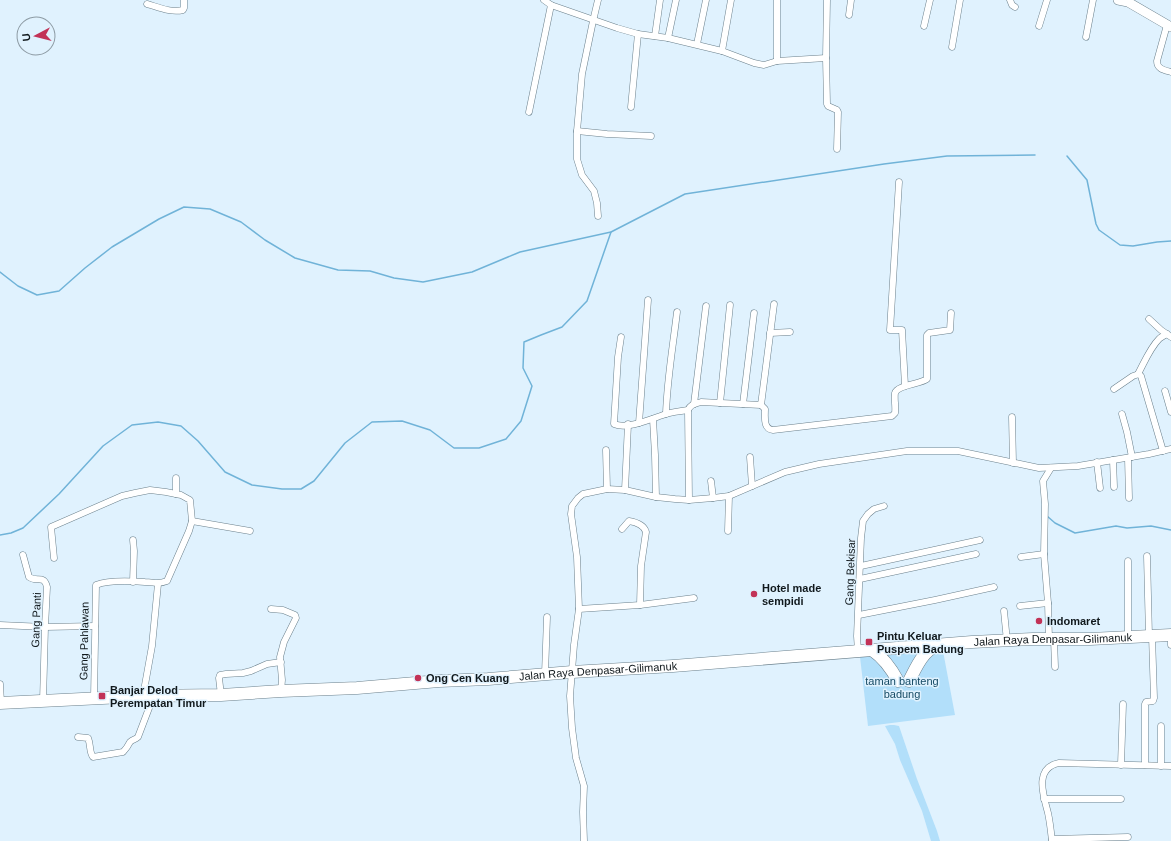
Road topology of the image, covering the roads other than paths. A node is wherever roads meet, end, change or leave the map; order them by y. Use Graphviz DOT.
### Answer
graph roads {
  1 [pos="184,0"];
  2 [pos="544,0"];
  3 [pos="598,0"];
  4 [pos="660,0"];
  5 [pos="676,0"];
  6 [pos="706,0"];
  7 [pos="731,0"];
  8 [pos="777,0"];
  9 [pos="827,0"];
  10 [pos="851,0"];
  11 [pos="930,0"];
  12 [pos="960,0"];
  13 [pos="1010,0"];
  14 [pos="1047,0"];
  15 [pos="1093,0"];
  16 [pos="1118,0"];
  17 [pos="1128,1"];
  18 [pos="147,4"];
  19 [pos="553,4"];
  20 [pos="1015,7"];
  21 [pos="849,14"];
  22 [pos="593,21"];
  23 [pos="924,26"];
  24 [pos="1040,26"];
  25 [pos="1169,26"];
  26 [pos="638,34"];
  27 [pos="655,36"];
  28 [pos="1086,37"];
  29 [pos="668,38"];
  30 [pos="697,44"];
  31 [pos="952,47"];
  32 [pos="722,50"];
  33 [pos="826,58"];
  34 [pos="777,61"];
  35 [pos="1171,72"];
  36 [pos="631,107"];
  37 [pos="530,112"];
  38 [pos="577,131"];
  39 [pos="651,136"];
  40 [pos="837,149"];
  41 [pos="899,182"];
  42 [pos="598,216"];
  43 [pos="648,300"];
  44 [pos="774,304"];
  45 [pos="730,305"];
  46 [pos="706,306"];
  47 [pos="677,312"];
  48 [pos="754,312"];
  49 [pos="952,313"];
  50 [pos="1149,319"];
  51 [pos="790,332"];
  52 [pos="770,333"];
  53 [pos="1169,335"];
  54 [pos="621,337"];
  55 [pos="1138,374"];
  56 [pos="905,386"];
  57 [pos="1114,389"];
  58 [pos="1165,391"];
  59 [pos="720,403"];
  60 [pos="694,404"];
  61 [pos="743,404"];
  62 [pos="764,407"];
  63 [pos="688,410"];
  64 [pos="1171,412"];
  65 [pos="666,414"];
  66 [pos="1122,414"];
  67 [pos="1012,417"];
  68 [pos="653,419"];
  69 [pos="639,423"];
  70 [pos="628,424"];
  71 [pos="1171,449"];
  72 [pos="606,450"];
  73 [pos="1164,451"];
  74 [pos="750,457"];
  75 [pos="1130,458"];
  76 [pos="1113,460"];
  77 [pos="1097,462"];
  78 [pos="1013,463"];
  79 [pos="1051,468"];
  80 [pos="176,478"];
  81 [pos="711,481"];
  82 [pos="752,486"];
  83 [pos="1100,488"];
  84 [pos="1114,488"];
  85 [pos="607,490"];
  86 [pos="625,490"];
  87 [pos="176,494"];
  88 [pos="729,496"];
  89 [pos="656,497"];
  90 [pos="713,498"];
  91 [pos="1129,498"];
  92 [pos="689,500"];
  93 [pos="884,506"];
  94 [pos="192,521"];
  95 [pos="622,529"];
  96 [pos="250,531"];
  97 [pos="728,531"];
  98 [pos="133,540"];
  99 [pos="980,540"];
  100 [pos="976,554"];
  101 [pos="1044,554"];
  102 [pos="23,555"];
  103 [pos="1147,556"];
  104 [pos="1021,557"];
  105 [pos="54,558"];
  106 [pos="1128,561"];
  107 [pos="861,566"];
  108 [pos="860,579"];
  109 [pos="133,582"];
  110 [pos="158,584"];
  111 [pos="994,587"];
  112 [pos="694,598"];
  113 [pos="1048,603"];
  114 [pos="640,605"];
  115 [pos="1020,606"];
  116 [pos="271,609"];
  117 [pos="579,609"];
  118 [pos="1004,611"];
  119 [pos="859,615"];
  120 [pos="547,617"];
  121 [pos="0,625"];
  122 [pos="95,626"];
  123 [pos="45,627"];
  124 [pos="1171,635"];
  125 [pos="1151,636"];
  126 [pos="1128,637"];
  127 [pos="1051,639"];
  128 [pos="1007,641"];
  129 [pos="939,645"];
  130 [pos="1171,645"];
  131 [pos="872,650"];
  132 [pos="858,651"];
  133 [pos="281,662"];
  134 [pos="1055,667"];
  135 [pos="572,672"];
  136 [pos="545,674"];
  137 [pos="0,684"];
  138 [pos="281,691"];
  139 [pos="221,695"];
  140 [pos="148,696"];
  141 [pos="94,698"];
  142 [pos="43,701"];
  143 [pos="0,703"];
  144 [pos="1123,704"];
  145 [pos="1162,726"];
  146 [pos="78,737"];
  147 [pos="1121,765"];
  148 [pos="1144,765"];
  149 [pos="1161,766"];
  150 [pos="1171,766"];
  151 [pos="1044,799"];
  152 [pos="1121,799"];
  153 [pos="1128,837"];
  154 [pos="1052,840"];
  155 [pos="584,841"];
  1 -- 18 [label="street"];
  2 -- 19 [label="street"];
  3 -- 22 [label="street"];
  4 -- 27 [label="street"];
  5 -- 29 [label="street"];
  6 -- 30 [label="street"];
  7 -- 32 [label="street"];
  8 -- 34 [label="street"];
  9 -- 33 [label="street"];
  10 -- 21 [label="street"];
  11 -- 23 [label="street"];
  12 -- 31 [label="street"];
  13 -- 20 [label="street"];
  14 -- 24 [label="street"];
  15 -- 28 [label="street"];
  16 -- 17 [label="street"];
  17 -- 25 [label="street"];
  19 -- 22 [label="street"];
  19 -- 37 [label="street"];
  22 -- 26 [label="street"];
  22 -- 38 [label="street"];
  25 -- 35 [label="street"];
  26 -- 27 [label="street"];
  26 -- 36 [label="street"];
  27 -- 29 [label="street"];
  29 -- 30 [label="street"];
  30 -- 32 [label="street"];
  32 -- 34 [label="street"];
  33 -- 34 [label="street"];
  33 -- 40 [label="street"];
  38 -- 39 [label="street"];
  38 -- 42 [label="street"];
  41 -- 56 [label="street"];
  43 -- 69 [label="street"];
  44 -- 52 [label="street"];
  45 -- 59 [label="street"];
  46 -- 60 [label="street"];
  47 -- 65 [label="street"];
  48 -- 61 [label="street"];
  49 -- 56 [label="street"];
  50 -- 53 [label="street"];
  51 -- 52 [label="street"];
  52 -- 62 [label="street"];
  53 -- 55 [label="street"];
  54 -- 70 [label="street"];
  55 -- 57 [label="street"];
  55 -- 73 [label="street"];
  56 -- 62 [label="street"];
  58 -- 64 [label="street"];
  59 -- 60 [label="street"];
  59 -- 61 [label="street"];
  60 -- 63 [label="street"];
  61 -- 62 [label="street"];
  63 -- 65 [label="street"];
  63 -- 92 [label="street"];
  65 -- 68 [label="street"];
  66 -- 75 [label="street"];
  67 -- 78 [label="street"];
  68 -- 69 [label="street"];
  68 -- 89 [label="street"];
  69 -- 70 [label="street"];
  70 -- 86 [label="street"];
  71 -- 73 [label="street"];
  72 -- 85 [label="street"];
  73 -- 75 [label="street"];
  74 -- 82 [label="street"];
  75 -- 76 [label="street"];
  75 -- 91 [label="street"];
  76 -- 77 [label="street"];
  76 -- 84 [label="street"];
  77 -- 79 [label="street"];
  77 -- 83 [label="street"];
  78 -- 79 [label="street"];
  78 -- 82 [label="street"];
  79 -- 101 [label="street"];
  80 -- 87 [label="street"];
  81 -- 90 [label="street"];
  82 -- 88 [label="street"];
  85 -- 86 [label="street"];
  85 -- 117 [label="street"];
  86 -- 89 [label="street"];
  87 -- 94 [label="street"];
  87 -- 105 [label="street"];
  88 -- 90 [label="street"];
  88 -- 97 [label="street"];
  89 -- 92 [label="street"];
  90 -- 92 [label="street"];
  93 -- 107 [label="street, Gang Bekisar"];
  94 -- 96 [label="street"];
  94 -- 110 [label="street"];
  95 -- 114 [label="street"];
  98 -- 109 [label="street"];
  99 -- 107 [label="street"];
  100 -- 108 [label="street"];
  101 -- 104 [label="street"];
  101 -- 113 [label="street"];
  102 -- 123 [label="street, Gang Panti"];
  103 -- 125 [label="street"];
  106 -- 126 [label="street"];
  107 -- 108 [label="street, Gang Bekisar"];
  108 -- 119 [label="street, Gang Bekisar"];
  109 -- 110 [label="street"];
  109 -- 122 [label="street, Gang Pahlawan"];
  110 -- 140 [label="street"];
  111 -- 119 [label="street"];
  112 -- 114 [label="street"];
  113 -- 115 [label="street"];
  113 -- 127 [label="street"];
  114 -- 117 [label="street"];
  116 -- 133 [label="street"];
  117 -- 135 [label="street"];
  118 -- 128 [label="street"];
  119 -- 132 [label="street, Gang Bekisar"];
  120 -- 136 [label="street"];
  121 -- 123 [label="street"];
  122 -- 123 [label="street"];
  122 -- 141 [label="street, Gang Pahlawan"];
  123 -- 142 [label="street, Gang Panti"];
  124 -- 125 [label="highway, Jalan Raya Denpasar-Gilimanuk"];
  124 -- 130 [label="street"];
  125 -- 126 [label="highway, Jalan Raya Denpasar-Gilimanuk"];
  125 -- 148 [label="street"];
  126 -- 127 [label="highway, Jalan Raya Denpasar-Gilimanuk"];
  127 -- 128 [label="highway, Jalan Raya Denpasar-Gilimanuk"];
  127 -- 134 [label="street"];
  128 -- 129 [label="highway, Jalan Raya Denpasar-Gilimanuk"];
  129 -- 131 [label="highway, Jalan Raya Denpasar-Gilimanuk"];
  129 -- 131 [label="highway"];
  131 -- 132 [label="highway, Jalan Raya Denpasar-Gilimanuk"];
  132 -- 135 [label="highway, Jalan Raya Denpasar-Gilimanuk"];
  133 -- 138 [label="street"];
  133 -- 139 [label="street"];
  135 -- 136 [label="highway, Jalan Raya Denpasar-Gilimanuk"];
  135 -- 155 [label="street"];
  136 -- 138 [label="highway, Jalan Raya Denpasar-Gilimanuk"];
  137 -- 143 [label="street"];
  138 -- 139 [label="highway, Jalan Raya Denpasar-Gilimanuk"];
  139 -- 140 [label="highway, Jalan Raya Denpasar-Gilimanuk"];
  140 -- 141 [label="highway, Jalan Raya Denpasar-Gilimanuk"];
  140 -- 146 [label="street"];
  141 -- 142 [label="highway, Jalan Raya Denpasar-Gilimanuk"];
  142 -- 143 [label="highway, Jalan Raya Denpasar-Gilimanuk"];
  144 -- 147 [label="street"];
  145 -- 149 [label="street"];
  147 -- 148 [label="street"];
  147 -- 151 [label="street"];
  148 -- 149 [label="street"];
  149 -- 150 [label="street"];
  151 -- 152 [label="street"];
  151 -- 154 [label="street"];
  153 -- 154 [label="street"];
}
